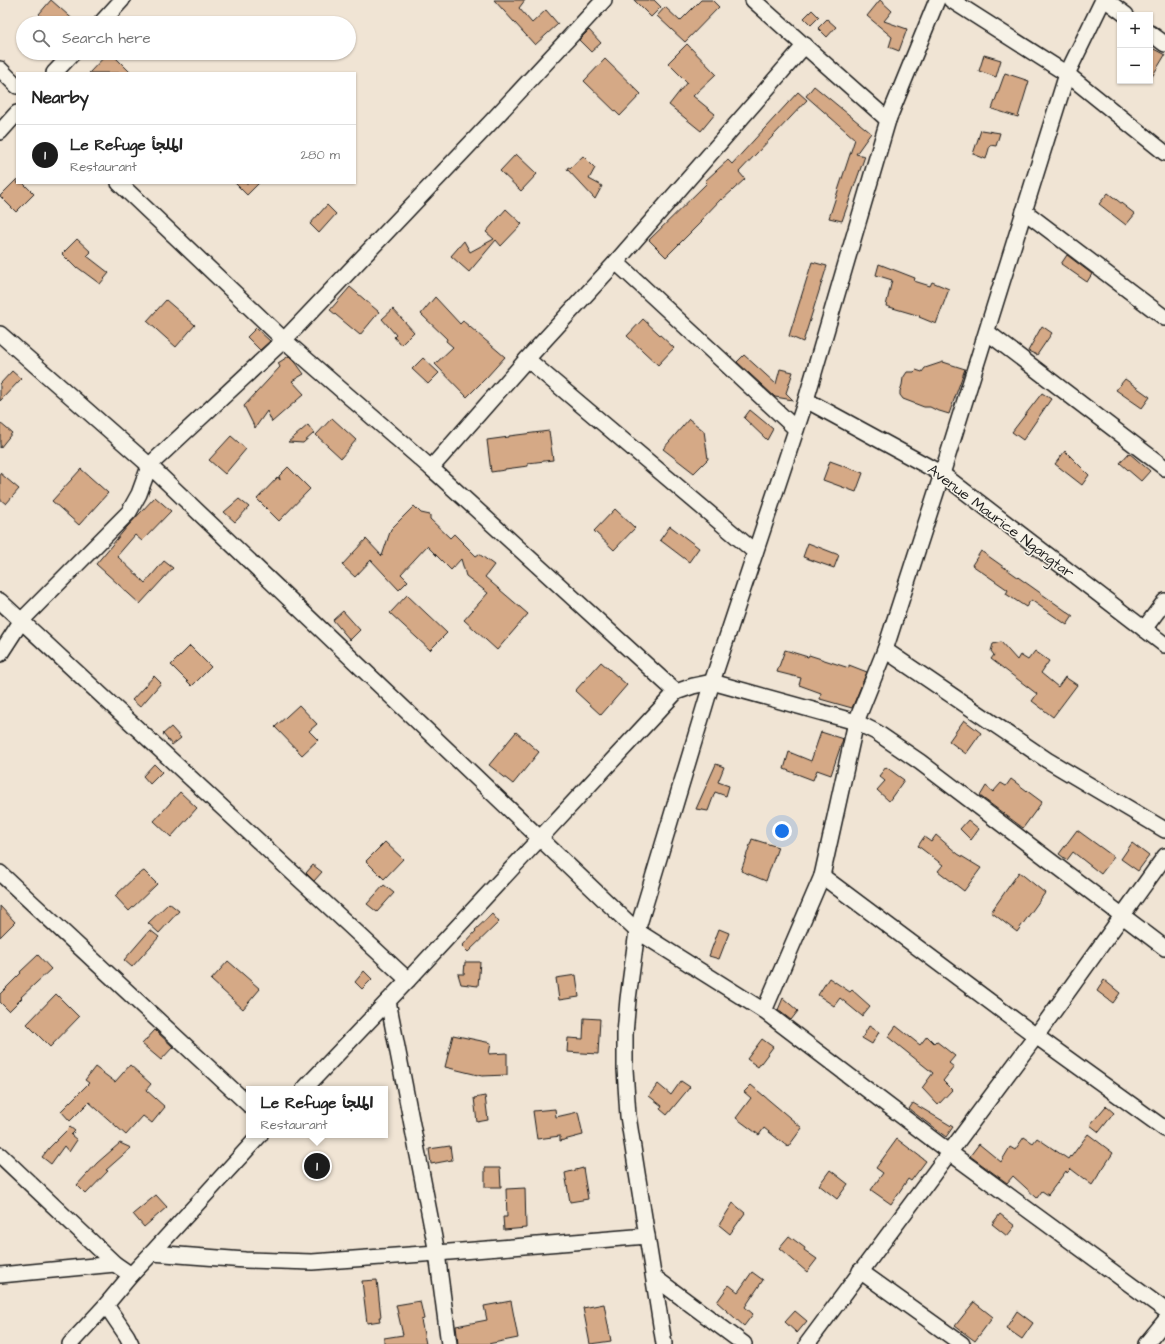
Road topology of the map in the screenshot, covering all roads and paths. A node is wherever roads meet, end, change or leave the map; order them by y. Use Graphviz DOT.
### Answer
graph roads {
  1 [pos="122,0"];
  2 [pos="604,0"];
  3 [pos="753,0"];
  4 [pos="937,0"];
  5 [pos="951,0"];
  6 [pos="1104,0"];
  7 [pos="1122,12"];
  8 [pos="107,16"];
  9 [pos="1153,35"];
  10 [pos="1165,44"];
  11 [pos="805,45"];
  12 [pos="66,60"];
  13 [pos="0,69"];
  14 [pos="55,72"];
  15 [pos="1067,74"];
  16 [pos="16,85"];
  17 [pos="16,114"];
  18 [pos="888,120"];
  19 [pos="0,132"];
  20 [pos="1165,153"];
  21 [pos="120,184"];
  22 [pos="1024,211"];
  23 [pos="616,262"];
  24 [pos="1165,318"];
  25 [pos="987,332"];
  26 [pos="0,334"];
  27 [pos="284,340"];
  28 [pos="527,359"];
  29 [pos="806,400"];
  30 [pos="796,429"];
  31 [pos="150,466"];
  32 [pos="431,468"];
  33 [pos="1165,468"];
  34 [pos="942,474"];
  35 [pos="755,552"];
  36 [pos="0,601"];
  37 [pos="1165,601"];
  38 [pos="22,620"];
  39 [pos="1144,629"];
  40 [pos="1165,645"];
  41 [pos="884,650"];
  42 [pos="0,654"];
  43 [pos="712,682"];
  44 [pos="676,692"];
  45 [pos="856,722"];
  46 [pos="1165,830"];
  47 [pos="540,839"];
  48 [pos="1165,856"];
  49 [pos="0,873"];
  50 [pos="822,876"];
  51 [pos="1122,915"];
  52 [pos="637,931"];
  53 [pos="1165,948"];
  54 [pos="408,980"];
  55 [pos="388,1001"];
  56 [pos="764,1011"];
  57 [pos="1036,1036"];
  58 [pos="307,1086"];
  59 [pos="246,1102"];
  60 [pos="1165,1129"];
  61 [pos="257,1138"];
  62 [pos="949,1152"];
  63 [pos="0,1155"];
  64 [pos="647,1236"];
  65 [pos="152,1253"];
  66 [pos="437,1253"];
  67 [pos="115,1264"];
  68 [pos="860,1271"];
  69 [pos="0,1275"];
  70 [pos="131,1275"];
  71 [pos="654,1277"];
  72 [pos="106,1305"];
  73 [pos="1165,1310"];
  74 [pos="1165,1321"];
  75 [pos="70,1344"];
  76 [pos="131,1344"];
  77 [pos="449,1344"];
  78 [pos="664,1344"];
  79 [pos="744,1344"];
  80 [pos="807,1344"];
  81 [pos="962,1344"];
  82 [pos="1146,1344"];
  1 -- 8 [label="street"];
  2 -- 27 [label="street"];
  3 -- 11 [label="street"];
  4 -- 18 [label="street"];
  5 -- 15 [label="street"];
  6 -- 7 [label="street"];
  6 -- 15 [label="street"];
  9 -- 10 [label="street"];
  11 -- 18 [label="street"];
  11 -- 23 [label="street"];
  12 -- 14 [label="street"];
  13 -- 16 [label="street"];
  15 -- 20 [label="street"];
  15 -- 22 [label="street"];
  17 -- 19 [label="street"];
  18 -- 29 [label="street"];
  21 -- 27 [label="street"];
  22 -- 24 [label="street"];
  22 -- 25 [label="street"];
  23 -- 28 [label="street"];
  23 -- 30 [label="street"];
  25 -- 33 [label="street"];
  25 -- 34 [label="street"];
  26 -- 31 [label="street"];
  27 -- 31 [label="street"];
  27 -- 32 [label="street"];
  28 -- 32 [label="street"];
  28 -- 35 [label="street"];
  29 -- 30 [label="street"];
  29 -- 34 [label="street, Avenue Maurice Ngangtar"];
  30 -- 35 [label="street"];
  31 -- 38 [label="street"];
  31 -- 47 [label="street"];
  32 -- 44 [label="street"];
  34 -- 39 [label="street, Avenue Maurice Ngangtar"];
  34 -- 41 [label="street"];
  35 -- 43 [label="street"];
  36 -- 38 [label="street"];
  37 -- 39 [label="street"];
  38 -- 42 [label="street"];
  38 -- 54 [label="street"];
  39 -- 40 [label="street, Avenue Maurice Ngangtar"];
  41 -- 45 [label="street"];
  41 -- 46 [label="street"];
  43 -- 44 [label="street"];
  43 -- 45 [label="street"];
  43 -- 52 [label="street"];
  44 -- 47 [label="street"];
  45 -- 50 [label="street"];
  45 -- 51 [label="street"];
  47 -- 52 [label="street"];
  47 -- 54 [label="street"];
  48 -- 51 [label="street"];
  49 -- 59 [label="street"];
  50 -- 56 [label="street"];
  50 -- 57 [label="street"];
  51 -- 53 [label="street"];
  51 -- 57 [label="street"];
  52 -- 56 [label="street"];
  52 -- 64 [label="street"];
  54 -- 55 [label="street"];
  55 -- 58 [label="street"];
  55 -- 66 [label="street"];
  56 -- 62 [label="street"];
  57 -- 60 [label="street"];
  57 -- 62 [label="street"];
  61 -- 65 [label="street"];
  62 -- 68 [label="street"];
  62 -- 73 [label="street"];
  63 -- 67 [label="street"];
  64 -- 66 [label="street"];
  64 -- 71 [label="street"];
  65 -- 66 [label="street"];
  65 -- 70 [label="street"];
  66 -- 77 [label="street"];
  67 -- 69 [label="street"];
  67 -- 70 [label="street"];
  68 -- 80 [label="street"];
  68 -- 81 [label="street"];
  70 -- 72 [label="street"];
  71 -- 78 [label="street"];
  71 -- 79 [label="street"];
  72 -- 75 [label="street"];
  72 -- 76 [label="street"];
  74 -- 82 [label="street"];
}
